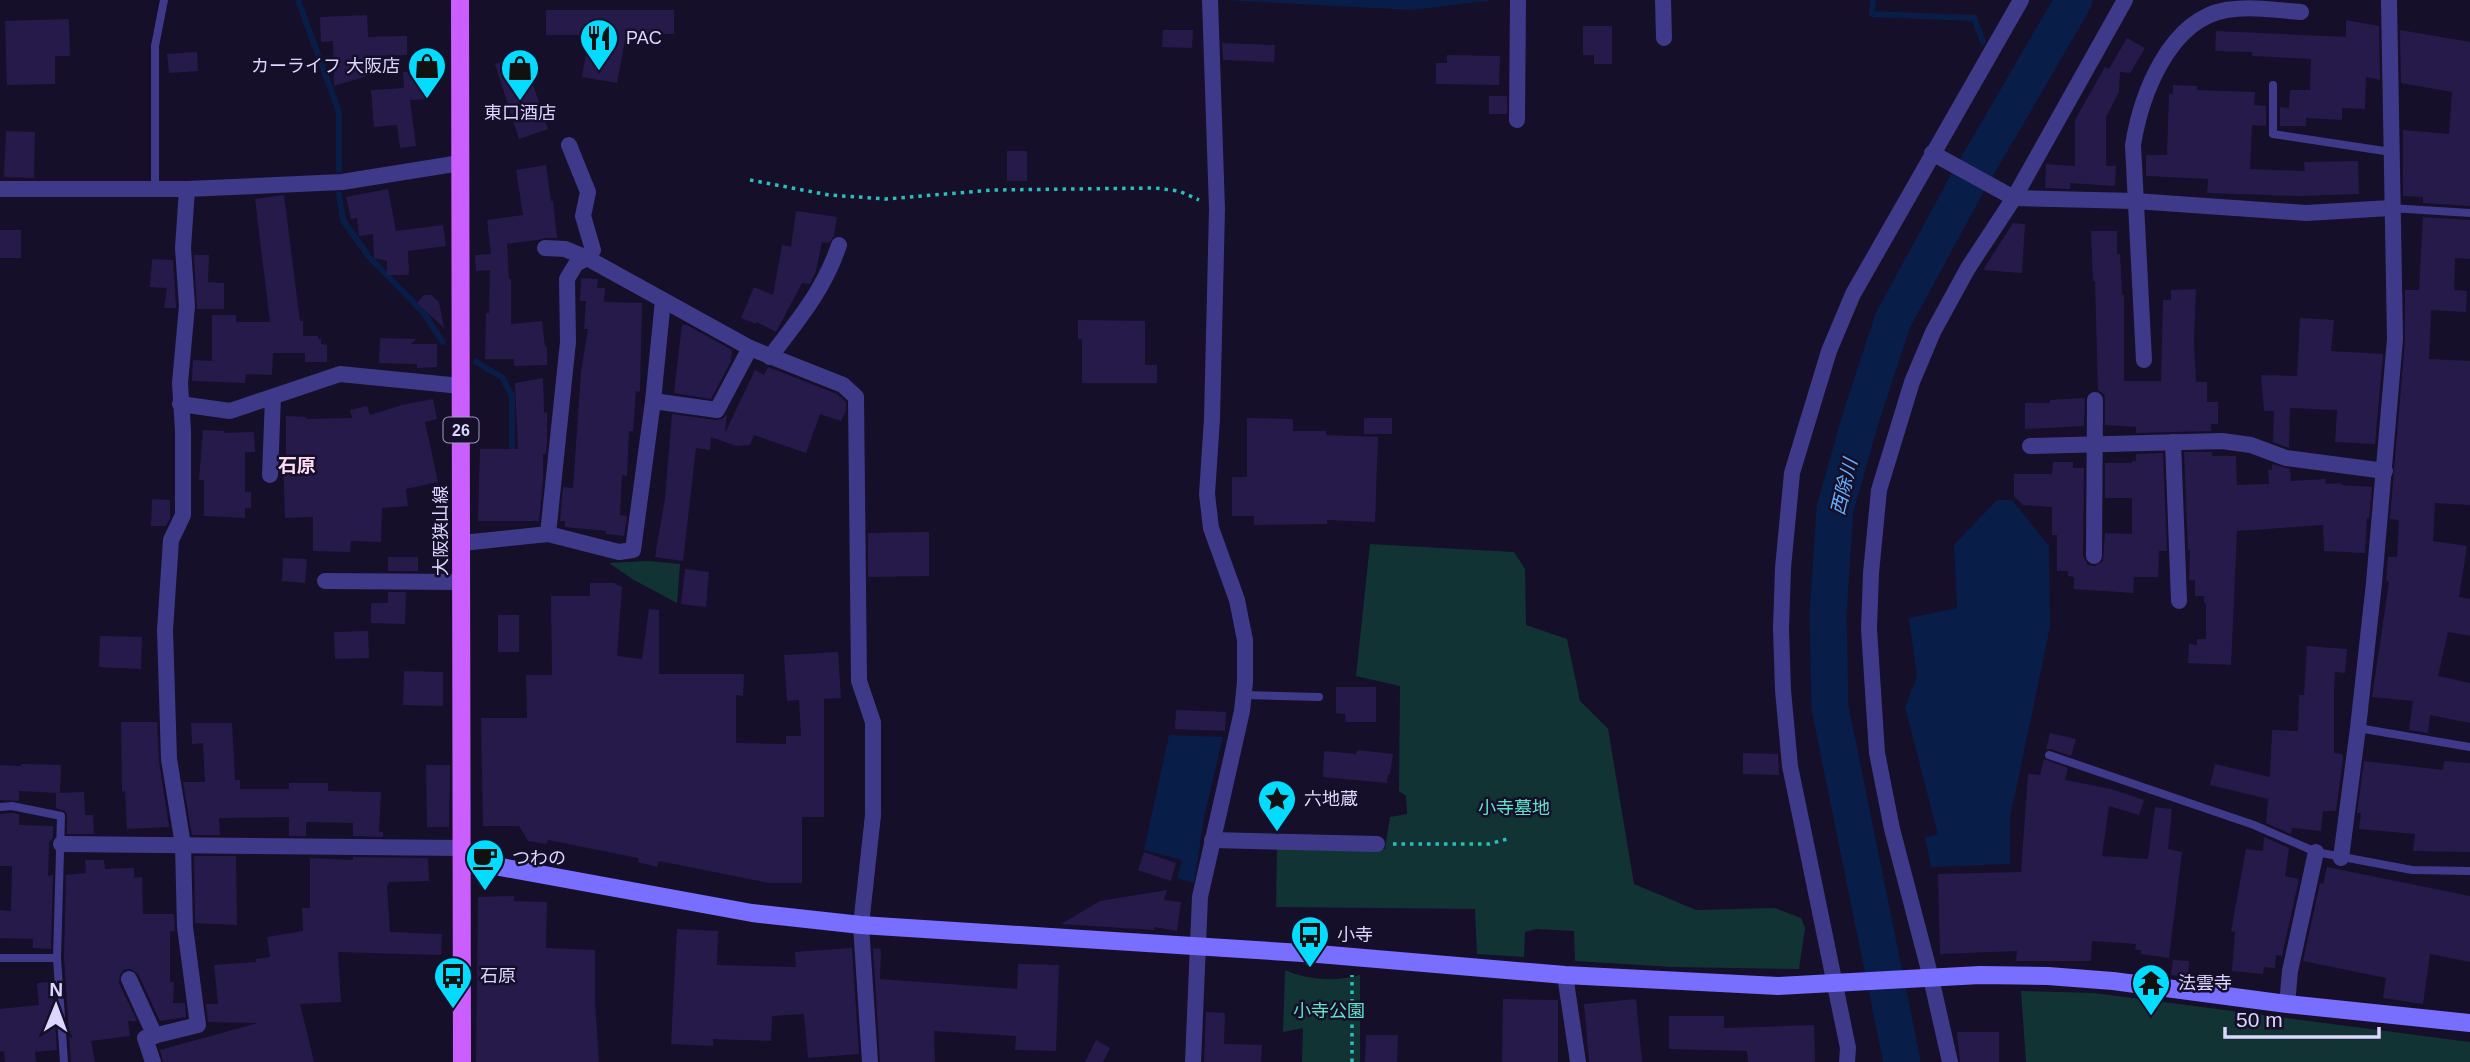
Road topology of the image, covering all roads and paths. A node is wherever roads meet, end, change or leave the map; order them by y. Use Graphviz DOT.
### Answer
graph roads {
  1 [pos="164,0"];
  2 [pos="460,0"];
  3 [pos="1210,0"];
  4 [pos="1518,0"];
  5 [pos="1663,0"];
  6 [pos="2021,0"];
  7 [pos="2124,0"];
  8 [pos="2389,0"];
  9 [pos="2270,5"];
  10 [pos="2301,12"];
  11 [pos="1664,38"];
  12 [pos="2273,85"];
  13 [pos="1517,120"];
  14 [pos="569,145"];
  15 [pos="2391,152"];
  16 [pos="1938,157"];
  17 [pos="460,163"];
  18 [pos="750,180"];
  19 [pos="155,188"];
  20 [pos="0,189"];
  21 [pos="187,189"];
  22 [pos="2009,195"];
  23 [pos="2135,201"];
  24 [pos="2391,208"];
  25 [pos="1217,209"];
  26 [pos="2470,213"];
  27 [pos="839,246"];
  28 [pos="545,248"];
  29 [pos="587,258"];
  30 [pos="663,300"];
  31 [pos="750,348"];
  32 [pos="770,357"];
  33 [pos="2144,360"];
  34 [pos="461,386"];
  35 [pos="273,397"];
  36 [pos="2095,400"];
  37 [pos="653,401"];
  38 [pos="180,404"];
  39 [pos="2173,442"];
  40 [pos="2096,444"];
  41 [pos="2030,446"];
  42 [pos="2385,471"];
  43 [pos="270,475"];
  44 [pos="548,534"];
  45 [pos="462,543"];
  46 [pos="2094,556"];
  47 [pos="325,581"];
  48 [pos="462,582"];
  49 [pos="2179,601"];
  50 [pos="1244,695"];
  51 [pos="1319,697"];
  52 [pos="2358,728"];
  53 [pos="2470,747"];
  54 [pos="2049,755"];
  55 [pos="0,807"];
  56 [pos="1511,838"];
  57 [pos="1212,841"];
  58 [pos="61,844"];
  59 [pos="1377,844"];
  60 [pos="183,845"];
  61 [pos="2316,852"];
  62 [pos="462,854"];
  63 [pos="2341,858"];
  64 [pos="2470,871"];
  65 [pos="861,925"];
  66 [pos="1196,946"];
  67 [pos="0,958"];
  68 [pos="57,958"];
  69 [pos="1352,972"];
  70 [pos="1565,975"];
  71 [pos="1924,978"];
  72 [pos="128,979"];
  73 [pos="1835,983"];
  74 [pos="2287,1003"];
  75 [pos="2470,1023"];
  76 [pos="155,1036"];
  77 [pos="64,1062"];
  78 [pos="153,1062"];
  79 [pos="463,1062"];
  80 [pos="870,1062"];
  81 [pos="1193,1062"];
  82 [pos="1352,1062"];
  83 [pos="1578,1062"];
  84 [pos="1847,1062"];
  85 [pos="1950,1062"];
  1 -- 19 [label="lane"];
  2 -- 17 [label="main road, 大阪狭山線 / 26"];
  3 -- 25 [label="street"];
  4 -- 13 [label="street"];
  5 -- 11 [label="street"];
  6 -- 16 [label="street"];
  7 -- 22 [label="street"];
  8 -- 15 [label="street"];
  9 -- 10 [label="street"];
  9 -- 23 [label="street"];
  12 -- 15 [label="lane"];
  14 -- 29 [label="street"];
  15 -- 24 [label="street"];
  16 -- 22 [label="street"];
  16 -- 73 [label="street"];
  17 -- 21 [label="street"];
  17 -- 34 [label="main road, 大阪狭山線 / 26"];
  18 -- 25 [label="path"];
  19 -- 20 [label="street"];
  19 -- 21 [label="street"];
  21 -- 38 [label="street"];
  22 -- 23 [label="street"];
  22 -- 71 [label="street"];
  23 -- 24 [label="street"];
  23 -- 33 [label="street"];
  24 -- 26 [label="lane"];
  24 -- 42 [label="street"];
  25 -- 50 [label="street"];
  27 -- 32 [label="street"];
  28 -- 29 [label="street"];
  29 -- 30 [label="street"];
  29 -- 44 [label="street"];
  30 -- 31 [label="street"];
  30 -- 37 [label="street"];
  31 -- 32 [label="street"];
  31 -- 37 [label="street"];
  32 -- 65 [label="street"];
  34 -- 35 [label="street"];
  34 -- 45 [label="main road, 大阪狭山線 / 26"];
  35 -- 38 [label="street"];
  35 -- 43 [label="street"];
  36 -- 40 [label="street"];
  37 -- 44 [label="street"];
  38 -- 60 [label="street"];
  39 -- 40 [label="street"];
  39 -- 42 [label="street"];
  39 -- 49 [label="street"];
  40 -- 41 [label="street"];
  40 -- 46 [label="street"];
  42 -- 52 [label="street"];
  44 -- 45 [label="street"];
  45 -- 48 [label="main road, 大阪狭山線 / 26"];
  47 -- 48 [label="street"];
  48 -- 62 [label="main road, 大阪狭山線 / 26"];
  50 -- 51 [label="lane"];
  50 -- 57 [label="street"];
  52 -- 53 [label="lane"];
  52 -- 63 [label="street"];
  54 -- 61 [label="lane"];
  55 -- 58 [label="lane"];
  56 -- 59 [label="path"];
  57 -- 59 [label="street"];
  57 -- 66 [label="street"];
  58 -- 60 [label="street"];
  58 -- 68 [label="lane"];
  60 -- 62 [label="street"];
  60 -- 76 [label="street"];
  61 -- 63 [label="lane"];
  61 -- 74 [label="street"];
  62 -- 65 [label="street"];
  62 -- 79 [label="main road, 大阪狭山線 / 26"];
  63 -- 64 [label="lane"];
  65 -- 66 [label="street"];
  65 -- 80 [label="street"];
  66 -- 70 [label="street"];
  66 -- 81 [label="street"];
  67 -- 68 [label="lane"];
  68 -- 77 [label="lane"];
  69 -- 82 [label="path"];
  70 -- 73 [label="street"];
  70 -- 83 [label="street"];
  71 -- 73 [label="street"];
  71 -- 74 [label="street"];
  71 -- 85 [label="street"];
  72 -- 76 [label="street"];
  73 -- 84 [label="street"];
  74 -- 75 [label="street"];
  76 -- 78 [label="street"];
}
